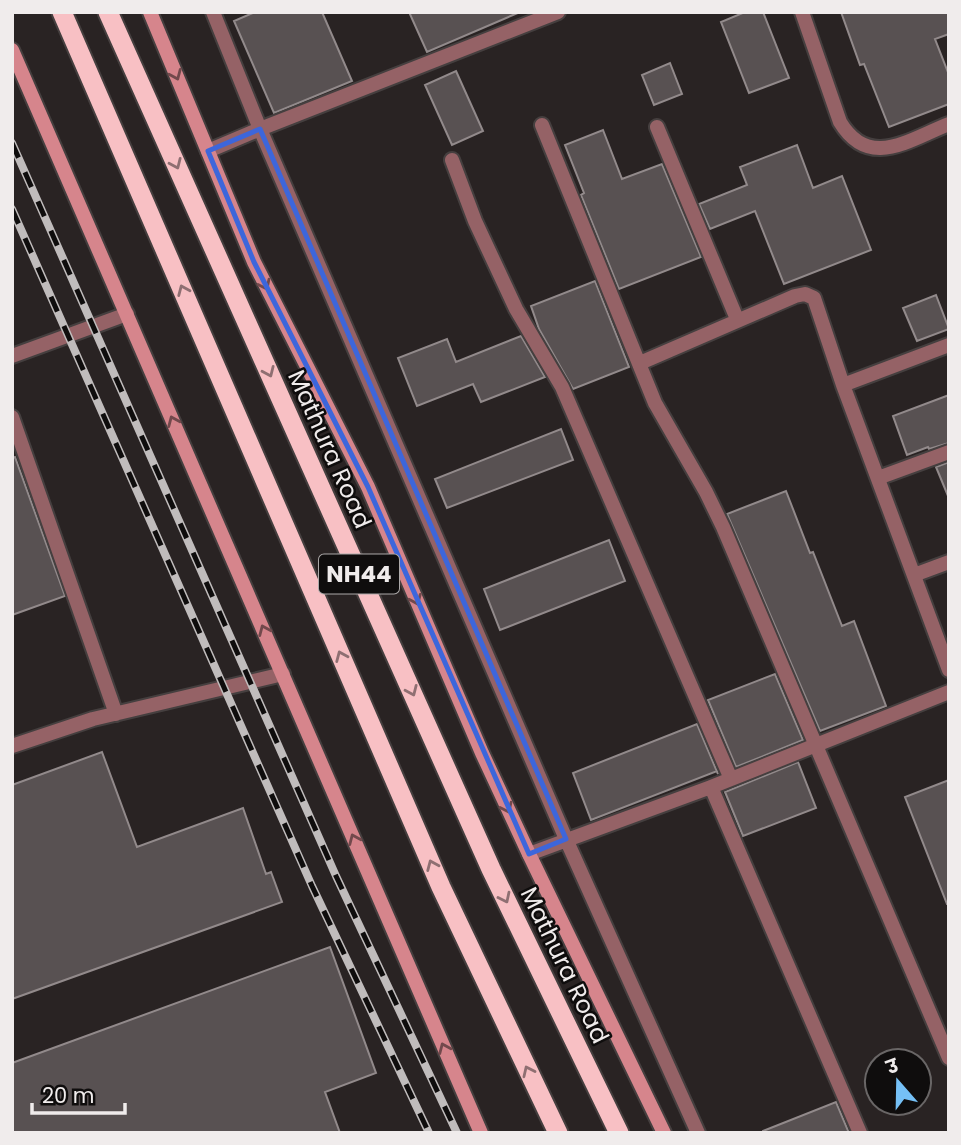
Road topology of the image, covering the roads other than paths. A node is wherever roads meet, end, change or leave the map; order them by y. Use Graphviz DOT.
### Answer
graph roads {
  1 [pos="108,12"];
  2 [pos="150,12"];
  3 [pos="212,12"];
  4 [pos="558,12"];
  5 [pos="802,12"];
  6 [pos="63,13"];
  7 [pos="12,50"];
  8 [pos="949,124"];
  9 [pos="542,125"];
  10 [pos="657,127"];
  11 [pos="260,129"];
  12 [pos="208,151"];
  13 [pos="452,160"];
  14 [pos="127,314"];
  15 [pos="737,319"];
  16 [pos="949,345"];
  17 [pos="12,356"];
  18 [pos="640,363"];
  19 [pos="843,385"];
  20 [pos="12,417"];
  21 [pos="949,453"];
  22 [pos="878,478"];
  23 [pos="949,562"];
  24 [pos="914,575"];
  25 [pos="949,670"];
  26 [pos="284,674"];
  27 [pos="949,692"];
  28 [pos="116,714"];
  29 [pos="816,744"];
  30 [pos="12,746"];
  31 [pos="731,779"];
  32 [pos="711,787"];
  33 [pos="566,839"];
  34 [pos="528,854"];
  35 [pos="949,1058"];
  36 [pos="481,1133"];
  37 [pos="558,1133"];
  38 [pos="618,1133"];
  39 [pos="664,1133"];
  40 [pos="698,1133"];
  41 [pos="860,1133"];
  1 -- 38 [label="highway, Mathura Road / NH44, one-way"];
  2 -- 12 [label="main road, one-way"];
  3 -- 11 [label="street"];
  4 -- 11 [label="street"];
  5 -- 8 [label="street"];
  37 -- 6 [label="highway, NH44, one-way"];
  7 -- 14 [label="main road"];
  9 -- 18 [label="street"];
  10 -- 15 [label="street"];
  11 -- 12 [label="street"];
  11 -- 33 [label="street"];
  12 -- 34 [label="main road, one-way"];
  13 -- 31 [label="street"];
  14 -- 17 [label="street"];
  26 -- 14 [label="main road, one-way"];
  15 -- 18 [label="street"];
  15 -- 19 [label="street"];
  16 -- 19 [label="street"];
  18 -- 29 [label="street"];
  19 -- 22 [label="street"];
  20 -- 28 [label="street"];
  21 -- 22 [label="street"];
  22 -- 24 [label="street"];
  23 -- 24 [label="street"];
  24 -- 25 [label="street"];
  26 -- 28 [label="street"];
  36 -- 26 [label="main road, one-way"];
  27 -- 29 [label="street"];
  28 -- 30 [label="street"];
  29 -- 31 [label="street"];
  29 -- 35 [label="street"];
  31 -- 32 [label="street"];
  32 -- 33 [label="street"];
  32 -- 41 [label="street"];
  33 -- 34 [label="street"];
  33 -- 40 [label="street"];
  34 -- 39 [label="main road"];
}
